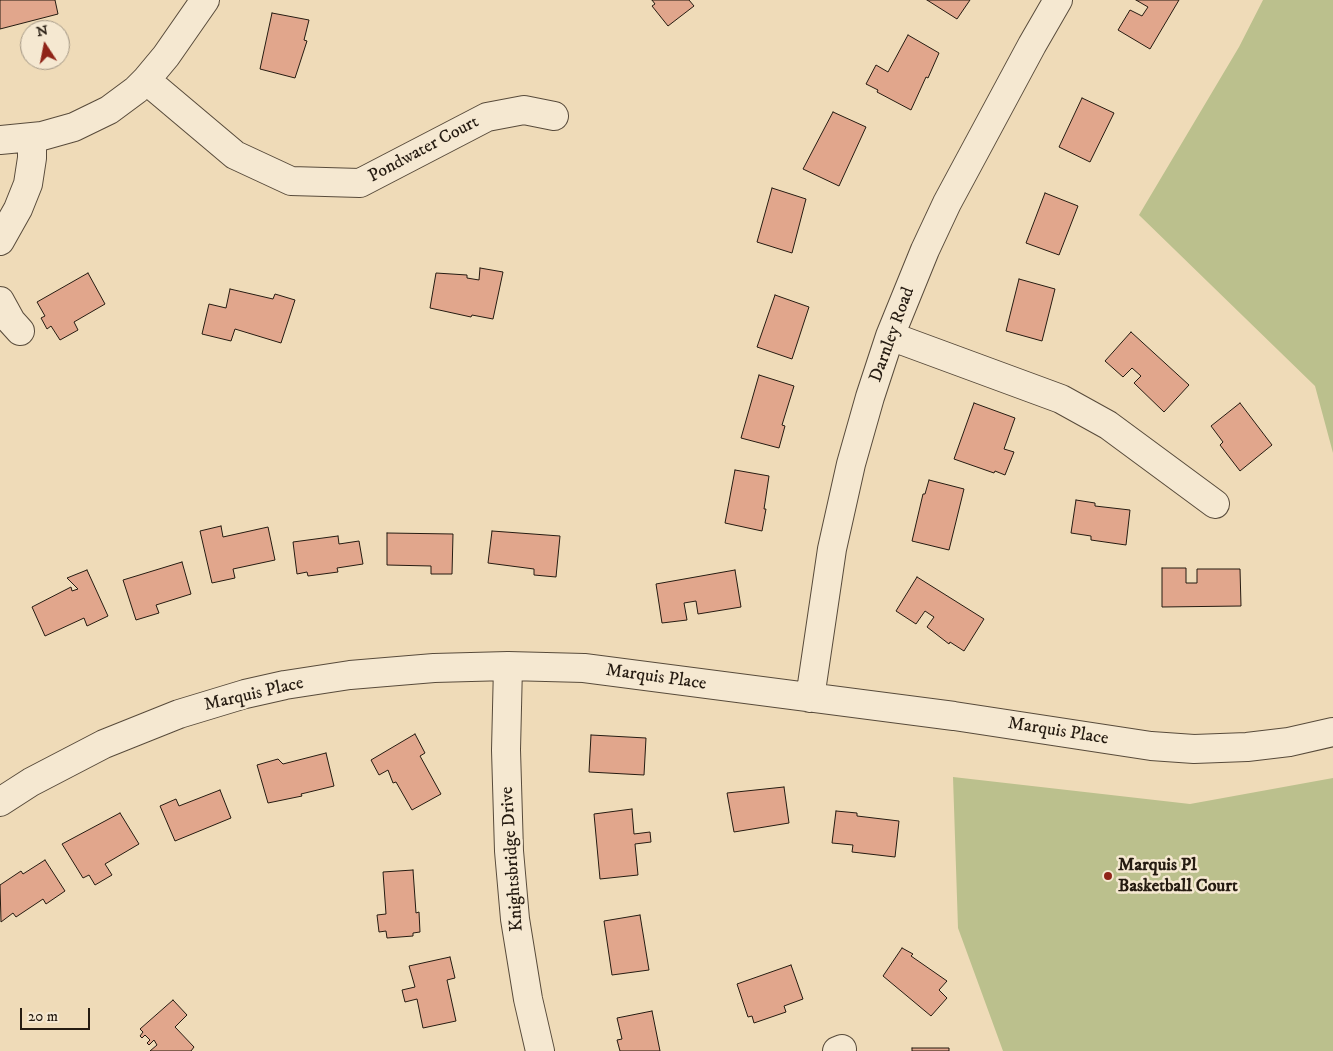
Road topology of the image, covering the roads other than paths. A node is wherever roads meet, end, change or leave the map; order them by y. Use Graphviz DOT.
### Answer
graph roads {
  1 [pos="205,0"];
  2 [pos="1058,0"];
  3 [pos="146,80"];
  4 [pos="554,116"];
  5 [pos="32,137"];
  6 [pos="0,140"];
  7 [pos="0,241"];
  8 [pos="0,301"];
  9 [pos="20,331"];
  10 [pos="890,336"];
  11 [pos="1215,504"];
  12 [pos="508,666"];
  13 [pos="810,698"];
  14 [pos="1333,732"];
  15 [pos="0,802"];
  16 [pos="540,1051"];
  1 -- 3 [label="street"];
  2 -- 10 [label="street, Darnley Road"];
  3 -- 4 [label="street, Pondwater Court"];
  3 -- 5 [label="street"];
  5 -- 6 [label="street"];
  5 -- 7 [label="street"];
  8 -- 9 [label="street"];
  10 -- 11 [label="street"];
  10 -- 13 [label="street, Darnley Road"];
  12 -- 13 [label="street, Marquis Place"];
  12 -- 15 [label="street, Marquis Place"];
  12 -- 16 [label="street, Knightsbridge Drive"];
  13 -- 14 [label="street, Marquis Place"];
}
